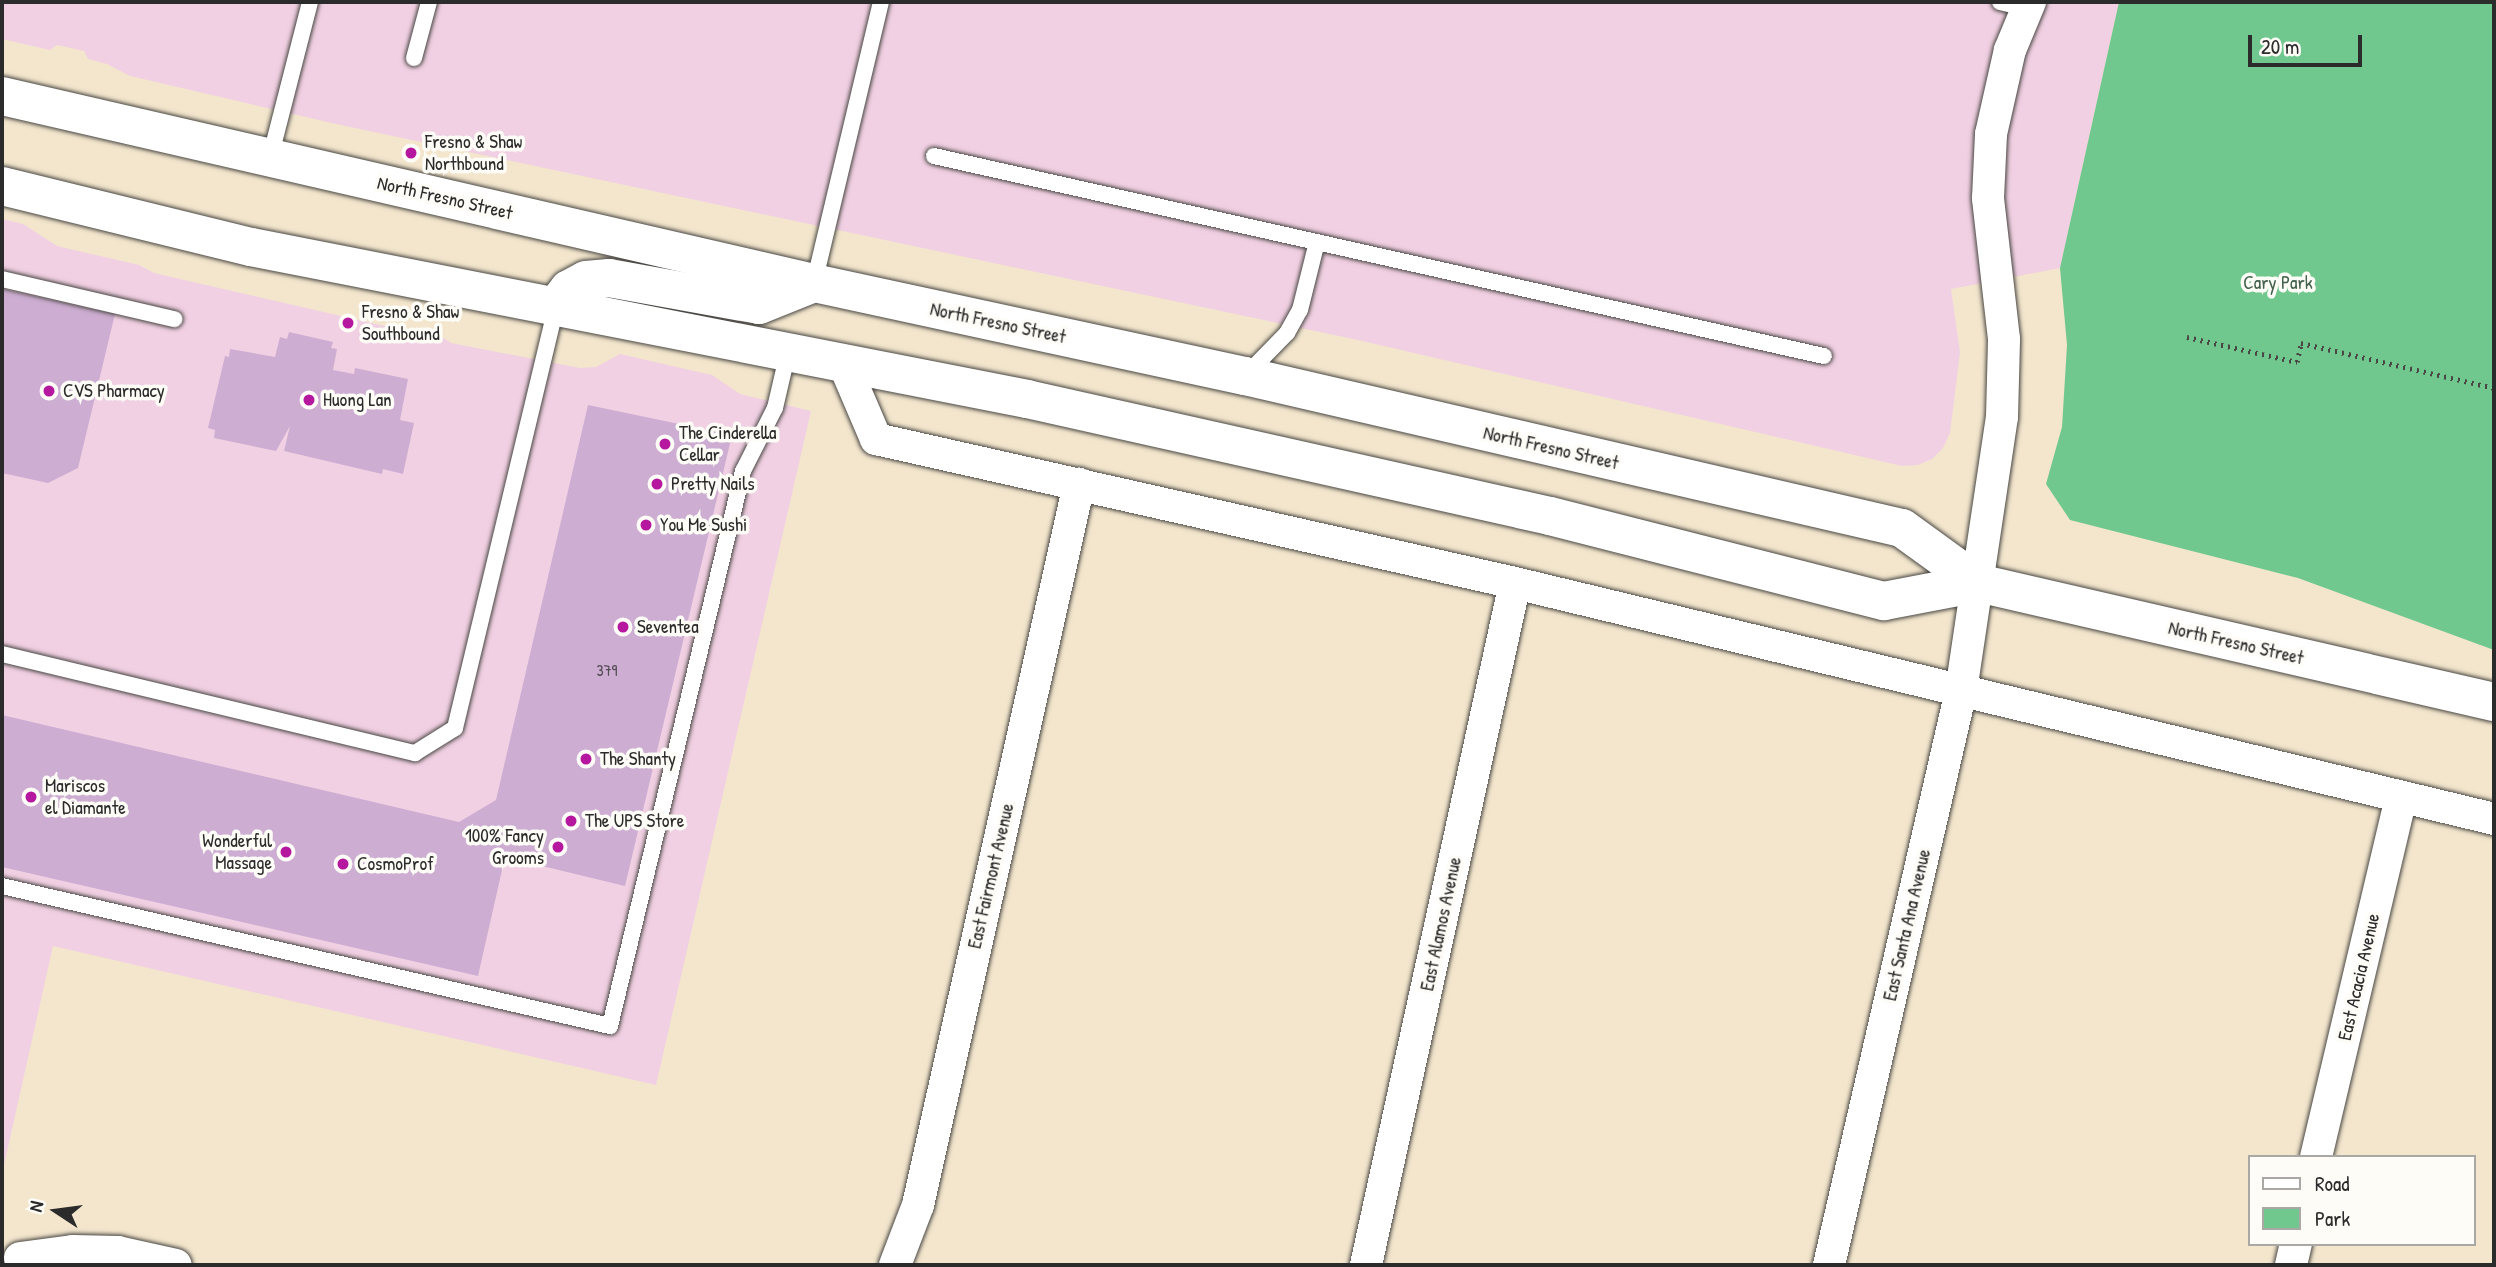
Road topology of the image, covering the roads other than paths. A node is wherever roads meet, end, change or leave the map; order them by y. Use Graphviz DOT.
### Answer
graph roads {
  1 [pos="310,2"];
  2 [pos="429,2"];
  3 [pos="881,2"];
  4 [pos="2019,4"];
  5 [pos="414,58"];
  6 [pos="2,96"];
  7 [pos="934,156"];
  8 [pos="270,158"];
  9 [pos="2,186"];
  10 [pos="1317,242"];
  11 [pos="2,279"];
  12 [pos="814,283"];
  13 [pos="556,306"];
  14 [pos="174,318"];
  15 [pos="788,352"];
  16 [pos="1824,356"];
  17 [pos="843,362"];
  18 [pos="1245,376"];
  19 [pos="1079,485"];
  20 [pos="1515,583"];
  21 [pos="1978,583"];
  22 [pos="2,654"];
  23 [pos="1961,691"];
  24 [pos="2494,702"];
  25 [pos="2401,797"];
  26 [pos="2494,818"];
  27 [pos="2,886"];
  28 [pos="2316,1155"];
  29 [pos="2296,1246"];
  30 [pos="20,1258"];
  31 [pos="176,1265"];
  32 [pos="895,1265"];
  33 [pos="1366,1265"];
  34 [pos="1829,1265"];
  35 [pos="2291,1265"];
  1 -- 8 [label="lane"];
  2 -- 5 [label="lane"];
  3 -- 12 [label="lane"];
  4 -- 21 [label="street, East Santa Ana Avenue"];
  6 -- 8 [label="main road, North Fresno Street"];
  7 -- 10 [label="lane"];
  8 -- 12 [label="main road, North Fresno Street"];
  9 -- 13 [label="main road, North Fresno Street"];
  10 -- 16 [label="lane"];
  10 -- 18 [label="lane"];
  11 -- 14 [label="lane"];
  12 -- 13 [label="main road"];
  12 -- 18 [label="main road, North Fresno Street"];
  13 -- 15 [label="main road, North Fresno Street"];
  13 -- 22 [label="lane"];
  15 -- 17 [label="main road, North Fresno Street"];
  15 -- 27 [label="lane"];
  17 -- 19 [label="street"];
  17 -- 21 [label="main road, North Fresno Street"];
  18 -- 21 [label="main road, North Fresno Street"];
  19 -- 20 [label="street"];
  19 -- 32 [label="street, East Fairmont Avenue"];
  20 -- 23 [label="street"];
  20 -- 33 [label="street, East Alamos Avenue"];
  21 -- 23 [label="street, East Santa Ana Avenue"];
  21 -- 24 [label="main road, North Fresno Street"];
  23 -- 25 [label="street"];
  23 -- 34 [label="street, East Santa Ana Avenue"];
  25 -- 26 [label="street"];
  25 -- 28 [label="street, East Acacia Avenue"];
  29 -- 35 [label="street"];
  30 -- 31 [label="street"];
}
